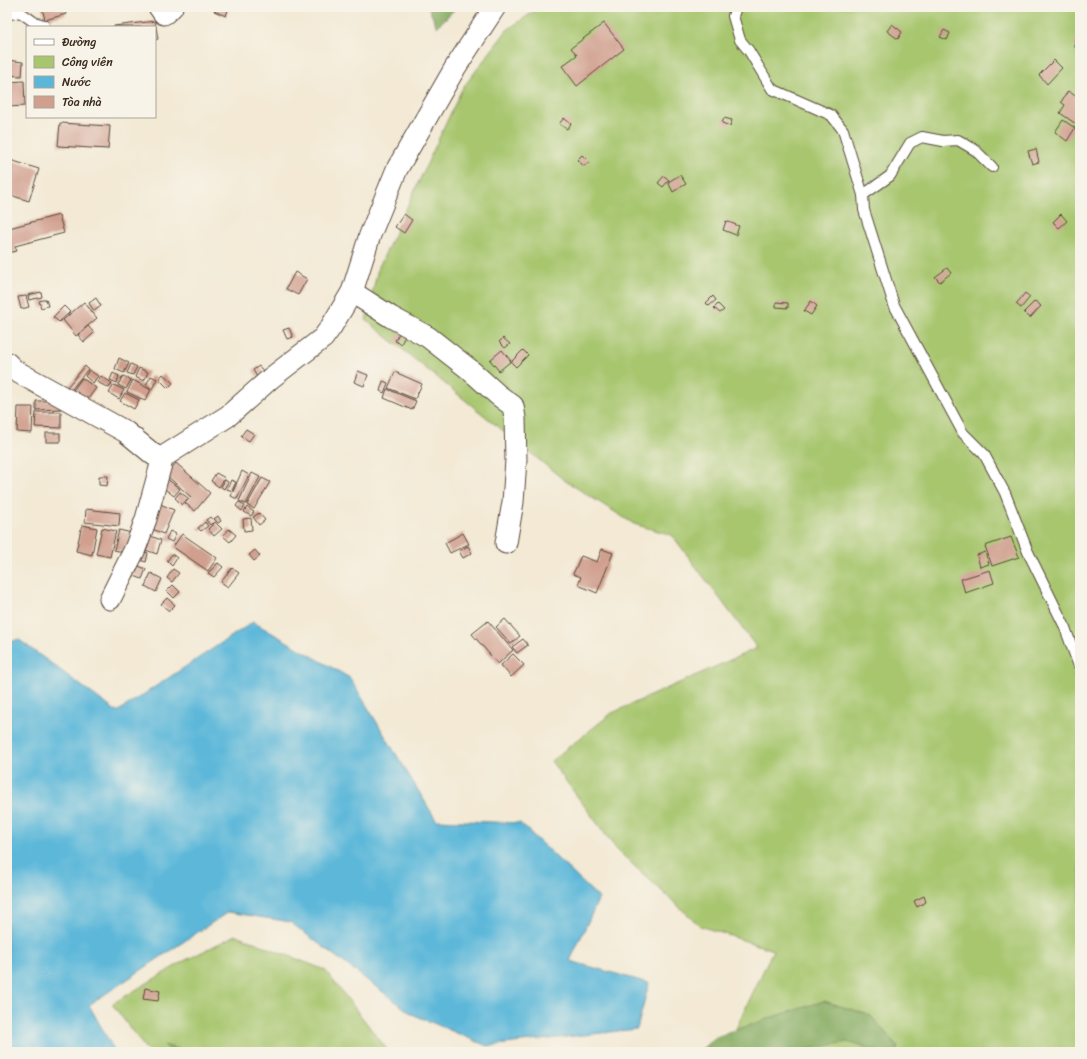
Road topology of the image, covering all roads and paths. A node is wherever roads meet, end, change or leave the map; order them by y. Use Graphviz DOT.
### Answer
graph roads {
  1 [pos="159,7"];
  2 [pos="172,7"];
  3 [pos="495,7"];
  4 [pos="736,7"];
  5 [pos="7,14"];
  6 [pos="44,25"];
  7 [pos="992,167"];
  8 [pos="863,195"];
  9 [pos="352,292"];
  10 [pos="7,363"];
  11 [pos="163,457"];
  12 [pos="506,543"];
  13 [pos="110,599"];
  14 [pos="1080,669"];
  1 -- 2 [label="street"];
  3 -- 9 [label="street"];
  4 -- 8 [label="lane"];
  5 -- 6 [label="lane"];
  7 -- 8 [label="lane"];
  8 -- 14 [label="lane"];
  9 -- 11 [label="street"];
  9 -- 12 [label="street"];
  10 -- 11 [label="street"];
  11 -- 13 [label="street"];
}
